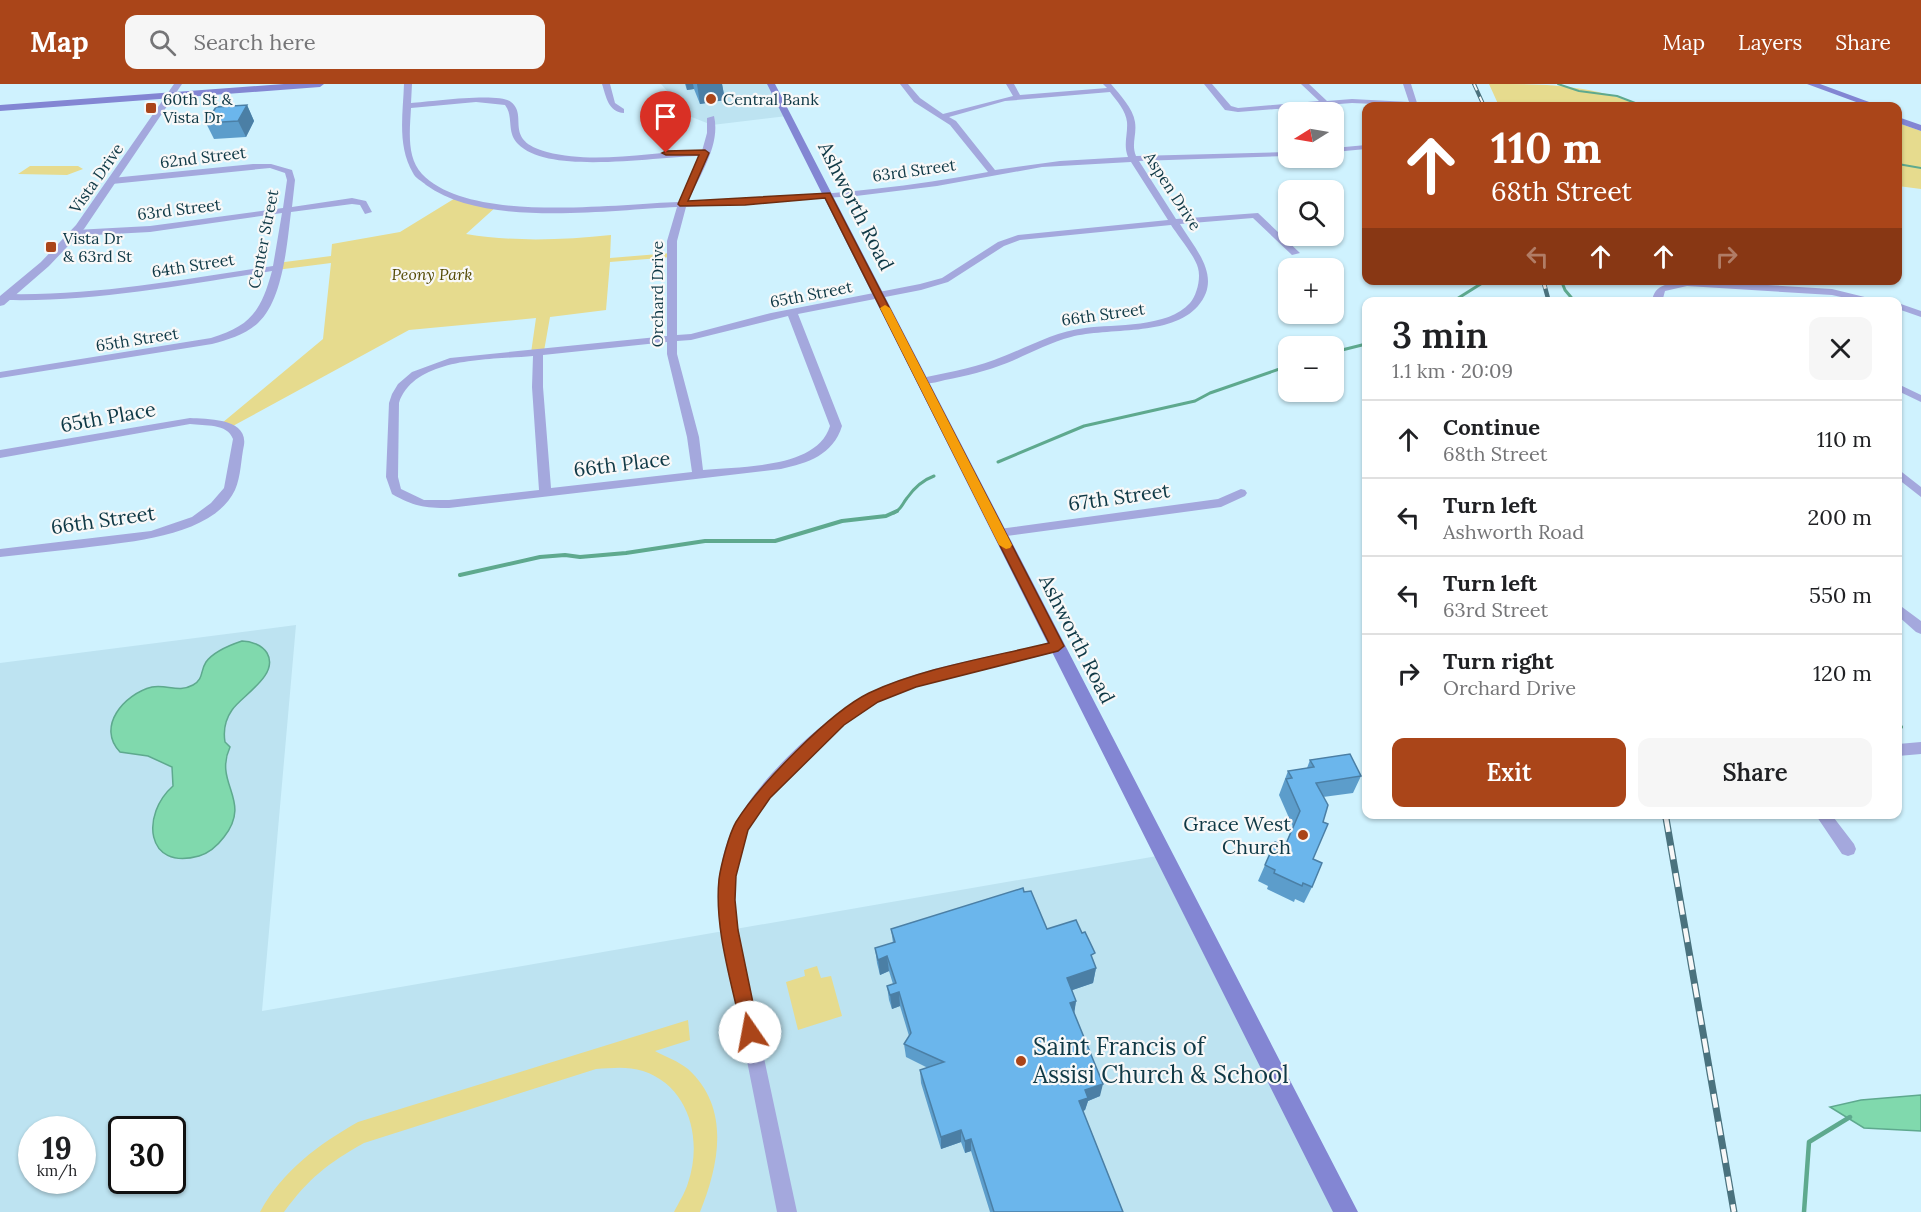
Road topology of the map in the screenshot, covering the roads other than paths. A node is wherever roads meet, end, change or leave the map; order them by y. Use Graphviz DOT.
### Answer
graph roads {
  1 [pos="178,84"];
  2 [pos="320,84"];
  3 [pos="408,84"];
  4 [pos="606,84"];
  5 [pos="771,84"];
  6 [pos="904,84"];
  7 [pos="1010,84"];
  8 [pos="1208,84"];
  9 [pos="1305,84"];
  10 [pos="1407,84"];
  11 [pos="1808,86"];
  12 [pos="1110,87"];
  13 [pos="170,95"];
  14 [pos="1018,98"];
  15 [pos="1324,102"];
  16 [pos="1344,102"];
  17 [pos="1413,102"];
  18 [pos="1848,102"];
  19 [pos="1862,102"];
  20 [pos="1362,103"];
  21 [pos="407,106"];
  22 [pos="1278,107"];
  23 [pos="0,108"];
  24 [pos="621,111"];
  25 [pos="1902,115"];
  26 [pos="944,116"];
  27 [pos="711,118"];
  28 [pos="1902,121"];
  29 [pos="1921,121"];
  30 [pos="1921,128"];
  31 [pos="1344,150"];
  32 [pos="1362,150"];
  33 [pos="705,153"];
  34 [pos="1278,154"];
  35 [pos="1134,159"];
  36 [pos="993,173"];
  37 [pos="291,180"];
  38 [pos="112,181"];
  39 [pos="827,195"];
  40 [pos="683,204"];
  41 [pos="286,210"];
  42 [pos="368,212"];
  43 [pos="1174,222"];
  44 [pos="75,233"];
  45 [pos="1295,254"];
  46 [pos="276,268"];
  47 [pos="1204,282"];
  48 [pos="1678,285"];
  49 [pos="1728,285"];
  50 [pos="1774,288"];
  51 [pos="879,296"];
  52 [pos="1658,297"];
  53 [pos="1779,297"];
  54 [pos="1850,297"];
  55 [pos="3,299"];
  56 [pos="266,304"];
  57 [pos="1902,307"];
  58 [pos="792,312"];
  59 [pos="1921,314"];
  60 [pos="671,339"];
  61 [pos="538,352"];
  62 [pos="0,375"];
  63 [pos="922,381"];
  64 [pos="1902,389"];
  65 [pos="1921,399"];
  66 [pos="0,454"];
  67 [pos="698,475"];
  68 [pos="1903,483"];
  69 [pos="1241,492"];
  70 [pos="545,493"];
  71 [pos="1921,493"];
  72 [pos="405,498"];
  73 [pos="207,513"];
  74 [pos="999,533"];
  75 [pos="0,553"];
  76 [pos="1902,612"];
  77 [pos="1921,629"];
  78 [pos="1058,646"];
  79 [pos="1921,748"];
  80 [pos="1902,750"];
  81 [pos="1826,819"];
  82 [pos="1848,849"];
  83 [pos="787,1212"];
  84 [pos="1346,1212"];
  1 -- 13 [label="street, Vista Drive"];
  2 -- 13 [label="main road"];
  3 -- 21 [label="street, 63rd Street"];
  4 -- 24 [label="street"];
  5 -- 39 [label="main road, Ashworth Road"];
  6 -- 26 [label="street"];
  7 -- 14 [label="street"];
  8 -- 22 [label="street"];
  9 -- 15 [label="street"];
  10 -- 17 [label="street"];
  11 -- 18 [label="main road"];
  11 -- 19 [label="main road"];
  12 -- 14 [label="street"];
  12 -- 35 [label="street, Aspen Drive"];
  13 -- 23 [label="main road"];
  13 -- 38 [label="street, Vista Drive"];
  14 -- 26 [label="street"];
  16 -- 20 [label="street"];
  21 -- 33 [label="street"];
  21 -- 40 [label="street, 63rd Street"];
  25 -- 29 [label="main road"];
  26 -- 36 [label="street"];
  27 -- 33 [label="street, Orchard Drive"];
  28 -- 30 [label="main road"];
  31 -- 32 [label="street"];
  33 -- 40 [label="street, Orchard Drive"];
  34 -- 35 [label="street, 63rd Street"];
  35 -- 36 [label="street, 63rd Street"];
  35 -- 43 [label="street, Aspen Drive"];
  36 -- 39 [label="street, 63rd Street"];
  37 -- 38 [label="street, 62nd Street"];
  37 -- 41 [label="street, Center Street"];
  38 -- 44 [label="street, Vista Drive"];
  39 -- 40 [label="street, 63rd Street"];
  39 -- 51 [label="main road, Ashworth Road"];
  40 -- 60 [label="street, Orchard Drive"];
  41 -- 42 [label="street, 63rd Street"];
  41 -- 44 [label="street, 63rd Street"];
  41 -- 46 [label="street, Center Street"];
  43 -- 45 [label="street, 65th Street"];
  43 -- 47 [label="street, Aspen Drive"];
  43 -- 51 [label="street, 65th Street"];
  44 -- 55 [label="street, Vista Drive"];
  46 -- 55 [label="street, 64th Street"];
  46 -- 56 [label="street, Center Street"];
  47 -- 63 [label="street, 66th Street"];
  48 -- 52 [label="street"];
  49 -- 50 [label="street"];
  50 -- 53 [label="street"];
  50 -- 54 [label="street"];
  51 -- 58 [label="street, 65th Street"];
  51 -- 63 [label="main road, Ashworth Road"];
  56 -- 62 [label="street, 65th Street"];
  57 -- 59 [label="street"];
  58 -- 60 [label="street, 65th Street"];
  58 -- 67 [label="street, 66th Place"];
  60 -- 61 [label="street, 65th Street"];
  60 -- 67 [label="street, Orchard Drive"];
  61 -- 70 [label="street"];
  61 -- 72 [label="street, 65th Street"];
  63 -- 74 [label="main road, Ashworth Road"];
  64 -- 65 [label="street"];
  66 -- 73 [label="street, 65th Place"];
  67 -- 70 [label="street, 66th Place"];
  68 -- 71 [label="street"];
  69 -- 74 [label="street, 67th Street"];
  70 -- 72 [label="street, 66th Place"];
  73 -- 75 [label="street, 66th Street"];
  74 -- 78 [label="main road, Ashworth Road"];
  76 -- 77 [label="street"];
  78 -- 83 [label="street"];
  78 -- 84 [label="main road, Ashworth Road"];
  79 -- 80 [label="street"];
  81 -- 82 [label="street"];
}
